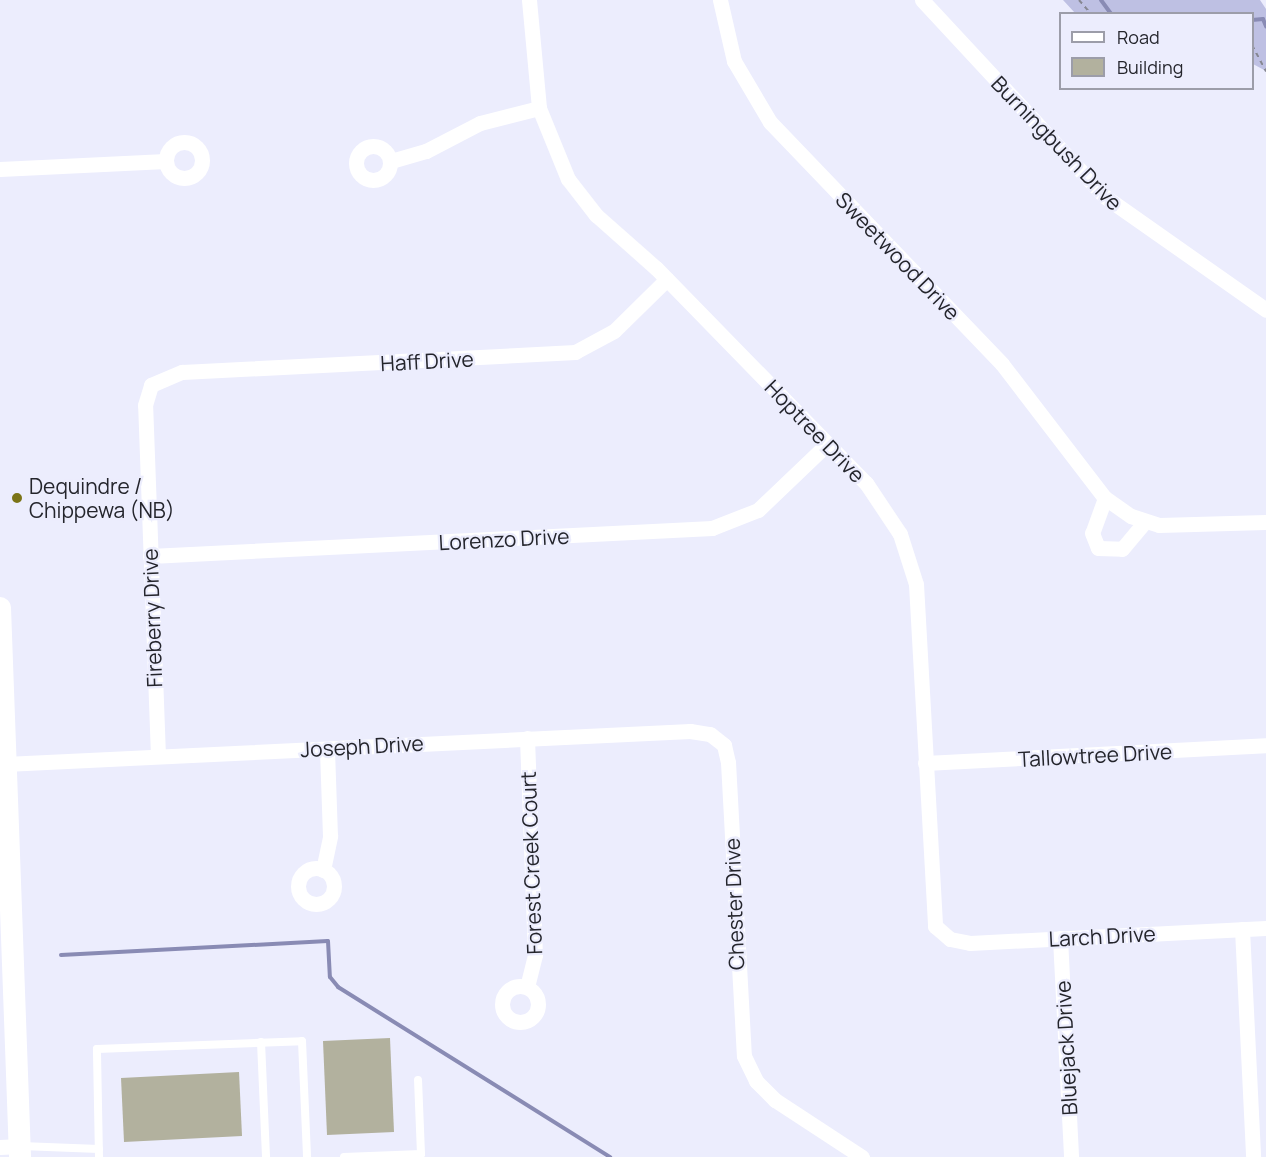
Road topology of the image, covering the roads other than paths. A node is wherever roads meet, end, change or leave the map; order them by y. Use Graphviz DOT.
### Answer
graph roads {
  1 [pos="529,0"];
  2 [pos="720,0"];
  3 [pos="921,0"];
  4 [pos="538,108"];
  5 [pos="166,161"];
  6 [pos="391,161"];
  7 [pos="0,169"];
  8 [pos="667,279"];
  9 [pos="1266,310"];
  10 [pos="160,377"];
  11 [pos="827,444"];
  12 [pos="1105,498"];
  13 [pos="1145,522"];
  14 [pos="1266,522"];
  15 [pos="150,556"];
  16 [pos="0,608"];
  17 [pos="527,738"];
  18 [pos="718,739"];
  19 [pos="1266,746"];
  20 [pos="327,748"];
  21 [pos="158,756"];
  22 [pos="925,763"];
  23 [pos="5,764"];
  24 [pos="323,870"];
  25 [pos="1266,928"];
  26 [pos="1242,929"];
  27 [pos="941,933"];
  28 [pos="1060,938"];
  29 [pos="527,987"];
  30 [pos="261,1042"];
  31 [pos="418,1080"];
  32 [pos="13,1150"];
  33 [pos="99,1153"];
  34 [pos="266,1157"];
  35 [pos="307,1157"];
  36 [pos="344,1157"];
  37 [pos="862,1157"];
  38 [pos="1071,1157"];
  39 [pos="1253,1157"];
  1 -- 4 [label="street, Hoptree Drive"];
  2 -- 12 [label="street, Sweetwood Drive"];
  3 -- 9 [label="street, Burningbush Drive"];
  4 -- 6 [label="street"];
  4 -- 8 [label="street, Hoptree Drive"];
  5 -- 7 [label="street"];
  8 -- 10 [label="street, Haff Drive"];
  8 -- 11 [label="street, Hoptree Drive"];
  10 -- 15 [label="street, Fireberry Drive"];
  11 -- 15 [label="street, Lorenzo Drive"];
  11 -- 22 [label="street, Hoptree Drive"];
  12 -- 13 [label="street, Sweetwood Drive"];
  12 -- 13 [label="street"];
  13 -- 14 [label="street, Sweetwood Drive"];
  15 -- 21 [label="street, Fireberry Drive"];
  16 -- 23 [label="main road"];
  17 -- 18 [label="street, Joseph Drive"];
  17 -- 20 [label="street, Joseph Drive"];
  17 -- 29 [label="street, Forest Creek Court"];
  18 -- 37 [label="street, Chester Drive"];
  19 -- 22 [label="street, Tallowtree Drive"];
  20 -- 21 [label="street, Joseph Drive"];
  20 -- 24 [label="street"];
  21 -- 23 [label="street, Joseph Drive"];
  22 -- 27 [label="street, Hoptree Drive"];
  23 -- 32 [label="main road"];
  25 -- 26 [label="street, Larch Drive"];
  26 -- 28 [label="street, Larch Drive"];
  26 -- 39 [label="street"];
  27 -- 28 [label="street, Larch Drive"];
  28 -- 38 [label="street, Bluejack Drive"];
  30 -- 33 [label="lane"];
  30 -- 34 [label="lane"];
  30 -- 35 [label="lane"];
  31 -- 36 [label="lane"];
  32 -- 33 [label="lane"];
}
